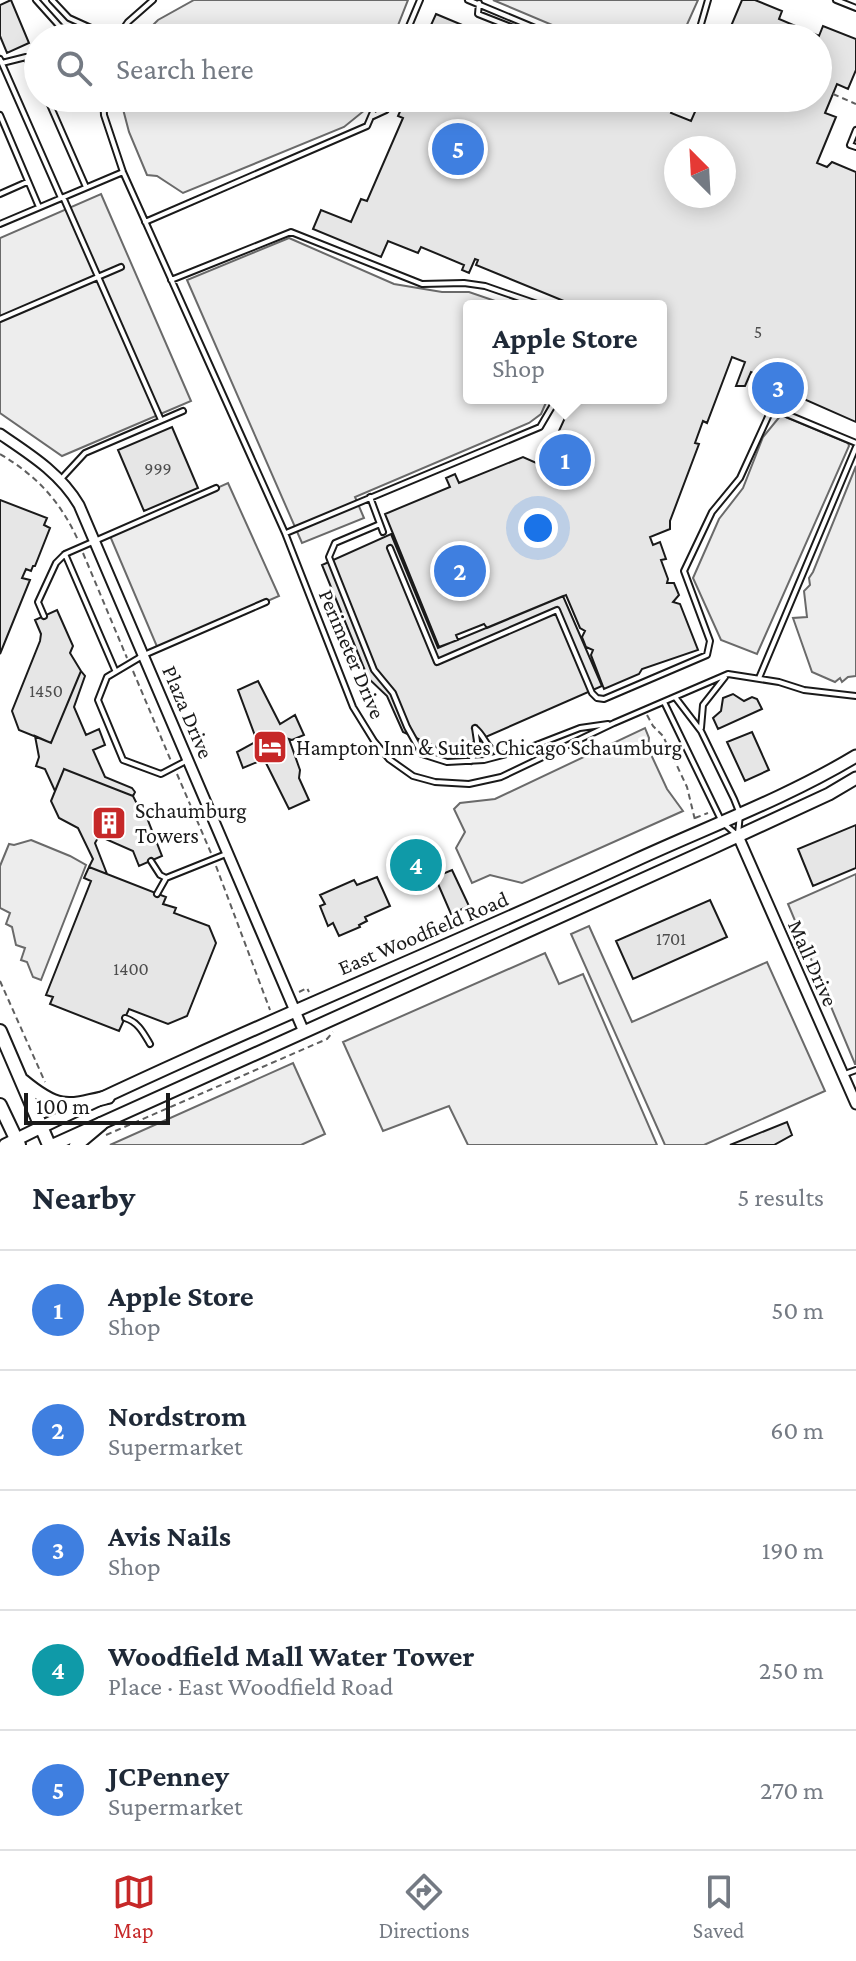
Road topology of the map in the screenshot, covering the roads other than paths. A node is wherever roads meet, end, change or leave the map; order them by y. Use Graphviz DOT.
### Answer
graph roads {
  1 [pos="36,0"];
  2 [pos="52,0"];
  3 [pos="153,0"];
  4 [pos="420,0"];
  5 [pos="468,0"];
  6 [pos="708,0"];
  7 [pos="836,0"];
  8 [pos="479,3"];
  9 [pos="856,8"];
  10 [pos="58,24"];
  11 [pos="83,24"];
  12 [pos="126,24"];
  13 [pos="410,24"];
  14 [pos="503,24"];
  15 [pos="524,24"];
  16 [pos="701,24"];
  17 [pos="24,57"];
  18 [pos="1,61"];
  19 [pos="53,112"];
  20 [pos="104,112"];
  21 [pos="373,112"];
  22 [pos="382,112"];
  23 [pos="0,115"];
  24 [pos="371,117"];
  25 [pos="856,130"];
  26 [pos="856,147"];
  27 [pos="123,172"];
  28 [pos="28,182"];
  29 [pos="86,187"];
  30 [pos="0,194"];
  31 [pos="62,197"];
  32 [pos="39,207"];
  33 [pos="145,222"];
  34 [pos="0,224"];
  35 [pos="121,267"];
  36 [pos="98,277"];
  37 [pos="171,280"];
  38 [pos="526,300"];
  39 [pos="0,319"];
  40 [pos="553,404"];
  41 [pos="183,411"];
  42 [pos="161,420"];
  43 [pos="0,434"];
  44 [pos="856,445"];
  45 [pos="61,479"];
  46 [pos="216,488"];
  47 [pos="370,497"];
  48 [pos="380,524"];
  49 [pos="383,532"];
  50 [pos="285,533"];
  51 [pos="96,542"];
  52 [pos="390,548"];
  53 [pos="65,554"];
  54 [pos="266,602"];
  55 [pos="44,616"];
  56 [pos="144,655"];
  57 [pos="115,670"];
  58 [pos="728,674"];
  59 [pos="759,678"];
  60 [pos="856,696"];
  61 [pos="675,697"];
  62 [pos="664,702"];
  63 [pos="614,723"];
  64 [pos="701,731"];
  65 [pos="503,755"];
  66 [pos="856,756"];
  67 [pos="189,760"];
  68 [pos="471,761"];
  69 [pos="856,778"];
  70 [pos="740,814"];
  71 [pos="722,822"];
  72 [pos="738,836"];
  73 [pos="228,853"];
  74 [pos="151,861"];
  75 [pos="166,878"];
  76 [pos="157,894"];
  77 [pos="294,1010"];
  78 [pos="125,1018"];
  79 [pos="0,1031"];
  80 [pos="304,1032"];
  81 [pos="150,1044"];
  82 [pos="856,1070"];
  83 [pos="843,1075"];
  84 [pos="21,1079"];
  85 [pos="108,1097"];
  86 [pos="856,1104"];
  87 [pos="0,1105"];
  88 [pos="101,1124"];
  89 [pos="41,1128"];
  90 [pos="14,1143"];
  91 [pos="51,1145"];
  92 [pos="76,1145"];
  1 -- 10 [label="lane"];
  2 -- 11 [label="lane"];
  3 -- 12 [label="lane"];
  4 -- 13 [label="lane"];
  5 -- 8 [label="lane"];
  6 -- 16 [label="lane"];
  7 -- 9 [label="lane"];
  8 -- 14 [label="lane"];
  8 -- 15 [label="lane"];
  17 -- 18 [label="lane"];
  18 -- 31 [label="lane"];
  19 -- 29 [label="lane"];
  20 -- 27 [label="lane, Perimeter Drive"];
  21 -- 24 [label="lane"];
  22 -- 24 [label="lane"];
  23 -- 28 [label="lane"];
  24 -- 33 [label="lane"];
  25 -- 26 [label="lane"];
  27 -- 29 [label="lane"];
  27 -- 33 [label="lane, Perimeter Drive"];
  28 -- 30 [label="lane"];
  28 -- 32 [label="lane"];
  29 -- 31 [label="lane"];
  31 -- 32 [label="lane"];
  31 -- 36 [label="lane"];
  32 -- 34 [label="lane"];
  33 -- 37 [label="lane, Perimeter Drive"];
  35 -- 36 [label="lane"];
  36 -- 39 [label="lane"];
  36 -- 42 [label="lane"];
  37 -- 38 [label="lane"];
  37 -- 50 [label="lane, Perimeter Drive"];
  40 -- 47 [label="lane"];
  41 -- 42 [label="lane"];
  42 -- 45 [label="lane"];
  43 -- 45 [label="street, Plaza Drive"];
  44 -- 52 [label="lane"];
  44 -- 59 [label="lane"];
  45 -- 51 [label="street, Plaza Drive"];
  46 -- 51 [label="lane"];
  47 -- 48 [label="lane"];
  47 -- 50 [label="lane"];
  48 -- 49 [label="lane"];
  48 -- 68 [label="lane"];
  50 -- 63 [label="lane, Perimeter Drive"];
  51 -- 53 [label="lane"];
  51 -- 56 [label="street, Plaza Drive"];
  53 -- 55 [label="lane"];
  53 -- 57 [label="lane"];
  54 -- 56 [label="lane"];
  56 -- 57 [label="lane"];
  56 -- 67 [label="street, Plaza Drive"];
  57 -- 67 [label="lane"];
  58 -- 59 [label="lane"];
  58 -- 61 [label="lane, Perimeter Drive"];
  58 -- 64 [label="lane"];
  59 -- 60 [label="lane"];
  61 -- 62 [label="lane, Perimeter Drive"];
  61 -- 64 [label="lane"];
  62 -- 63 [label="lane, Perimeter Drive"];
  62 -- 71 [label="lane, Mall Drive"];
  63 -- 65 [label="lane"];
  64 -- 70 [label="lane"];
  65 -- 68 [label="lane"];
  65 -- 68 [label="lane"];
  66 -- 70 [label="street, East Woodfield Road"];
  67 -- 73 [label="street, Plaza Drive"];
  69 -- 72 [label="street, East Woodfield Road"];
  70 -- 71 [label="street, East Woodfield Road"];
  70 -- 72 [label="lane, Mall Drive"];
  71 -- 72 [label="lane, Mall Drive"];
  71 -- 77 [label="street, East Woodfield Road"];
  72 -- 80 [label="street, East Woodfield Road"];
  72 -- 83 [label="street, Mall Drive"];
  73 -- 75 [label="lane"];
  73 -- 77 [label="street, Plaza Drive"];
  74 -- 75 [label="lane"];
  75 -- 76 [label="lane"];
  77 -- 80 [label="street, Plaza Drive"];
  77 -- 85 [label="street, East Woodfield Road"];
  78 -- 81 [label="lane"];
  79 -- 84 [label="main road"];
  80 -- 88 [label="street, East Woodfield Road"];
  82 -- 83 [label="lane"];
  83 -- 86 [label="street, Mall Drive"];
  84 -- 85 [label="main road"];
  84 -- 89 [label="main road"];
  85 -- 89 [label="street, East Woodfield Road"];
  87 -- 90 [label="main road"];
  88 -- 91 [label="street, East Woodfield Road"];
  88 -- 92 [label="main road"];
  89 -- 90 [label="street, East Woodfield Road"];
  89 -- 91 [label="main road"];
}
